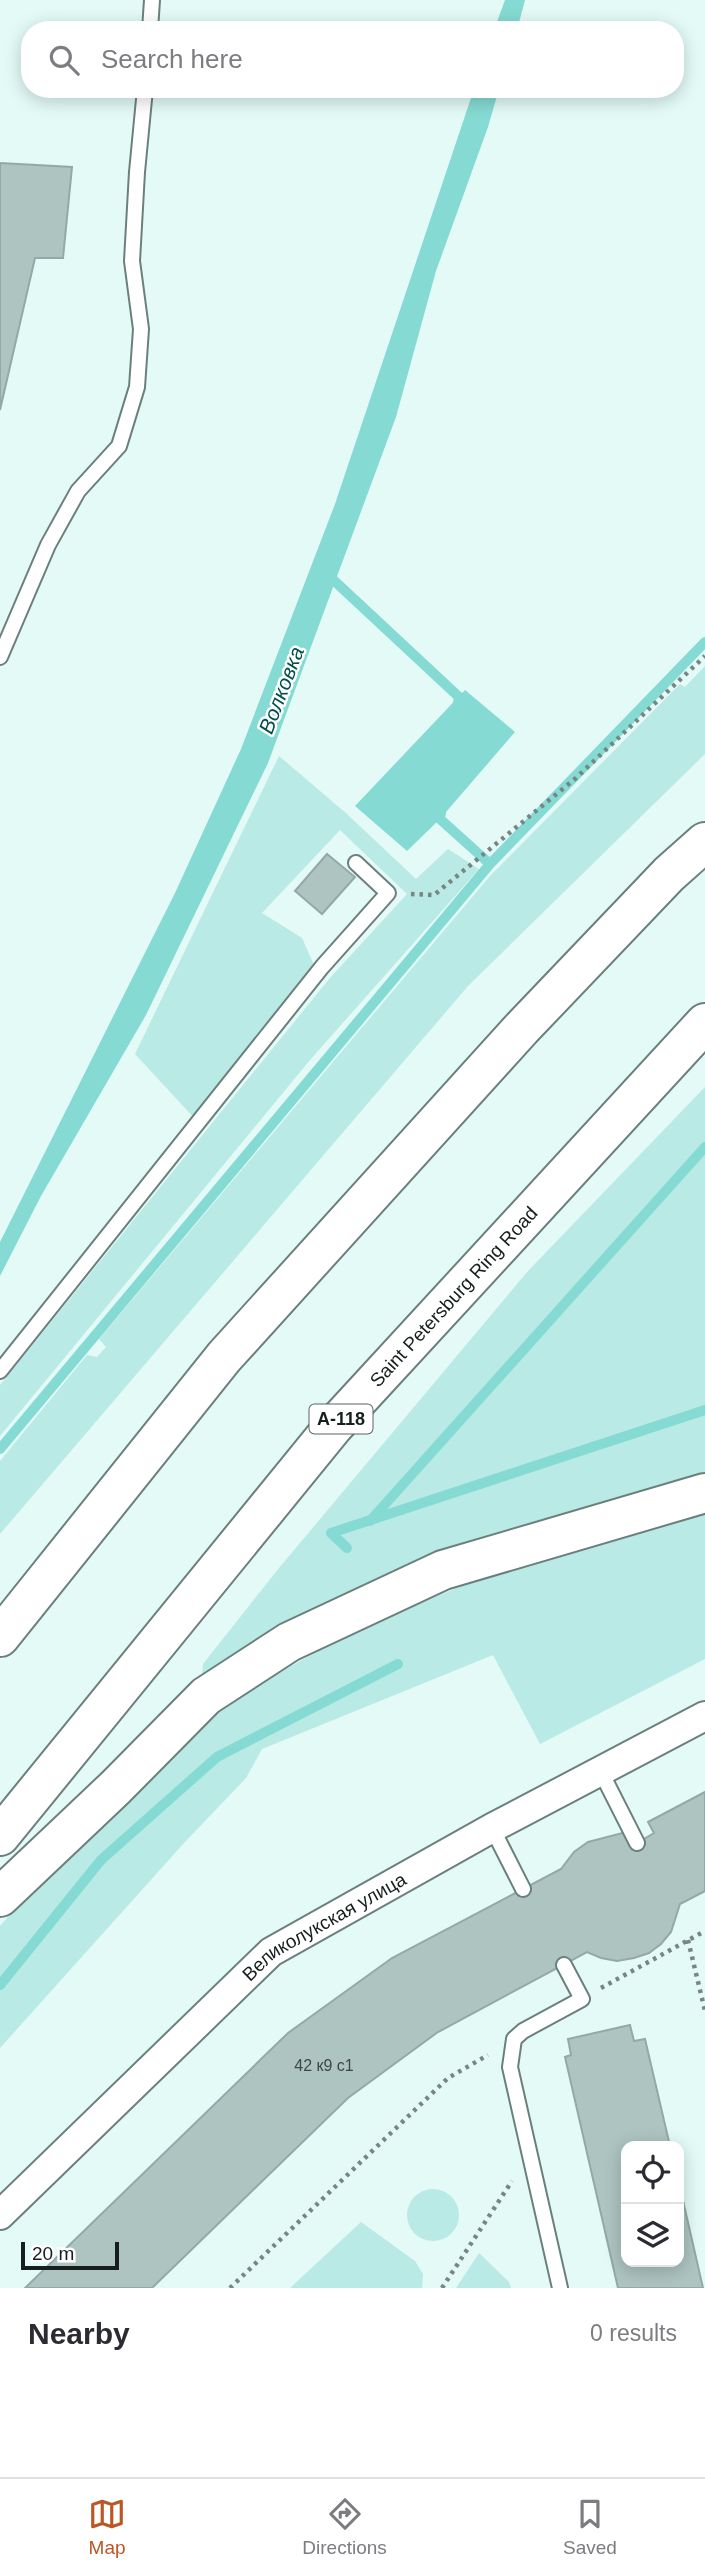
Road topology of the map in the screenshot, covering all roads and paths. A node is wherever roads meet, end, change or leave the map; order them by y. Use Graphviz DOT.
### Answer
graph roads {
  1 [pos="152,0"];
  2 [pos="151,21"];
  3 [pos="144,98"];
  4 [pos="705,656"];
  5 [pos="0,657"];
  6 [pos="705,842"];
  7 [pos="356,863"];
  8 [pos="388,893"];
  9 [pos="705,1023"];
  10 [pos="0,1371"];
  11 [pos="705,1493"];
  12 [pos="0,1637"];
  13 [pos="705,1716"];
  14 [pos="601,1772"];
  15 [pos="492,1828"];
  16 [pos="0,1836"];
  17 [pos="637,1843"];
  18 [pos="523,1889"];
  19 [pos="0,1897"];
  20 [pos="705,1931"];
  21 [pos="688,1940"];
  22 [pos="564,1965"];
  23 [pos="582,1999"];
  24 [pos="705,2011"];
  25 [pos="514,2039"];
  26 [pos="529,2154"];
  27 [pos="0,2215"];
  28 [pos="230,2288"];
  29 [pos="442,2288"];
  30 [pos="559,2288"];
  1 -- 2 [label="lane"];
  3 -- 5 [label="lane"];
  4 -- 8 [label="path"];
  6 -- 12 [label="highway"];
  7 -- 8 [label="lane"];
  8 -- 10 [label="lane"];
  9 -- 16 [label="highway, Saint Petersburg Ring Road / А-118"];
  11 -- 19 [label="highway"];
  13 -- 14 [label="street, Великолукская улица"];
  14 -- 15 [label="street, Великолукская улица"];
  14 -- 17 [label="lane"];
  15 -- 18 [label="lane"];
  15 -- 27 [label="street, Великолукская улица"];
  20 -- 21 [label="path"];
  21 -- 23 [label="path"];
  21 -- 24 [label="path"];
  22 -- 23 [label="lane"];
  23 -- 25 [label="lane"];
  25 -- 26 [label="lane"];
  25 -- 28 [label="path"];
  26 -- 29 [label="path"];
  26 -- 30 [label="lane"];
}
